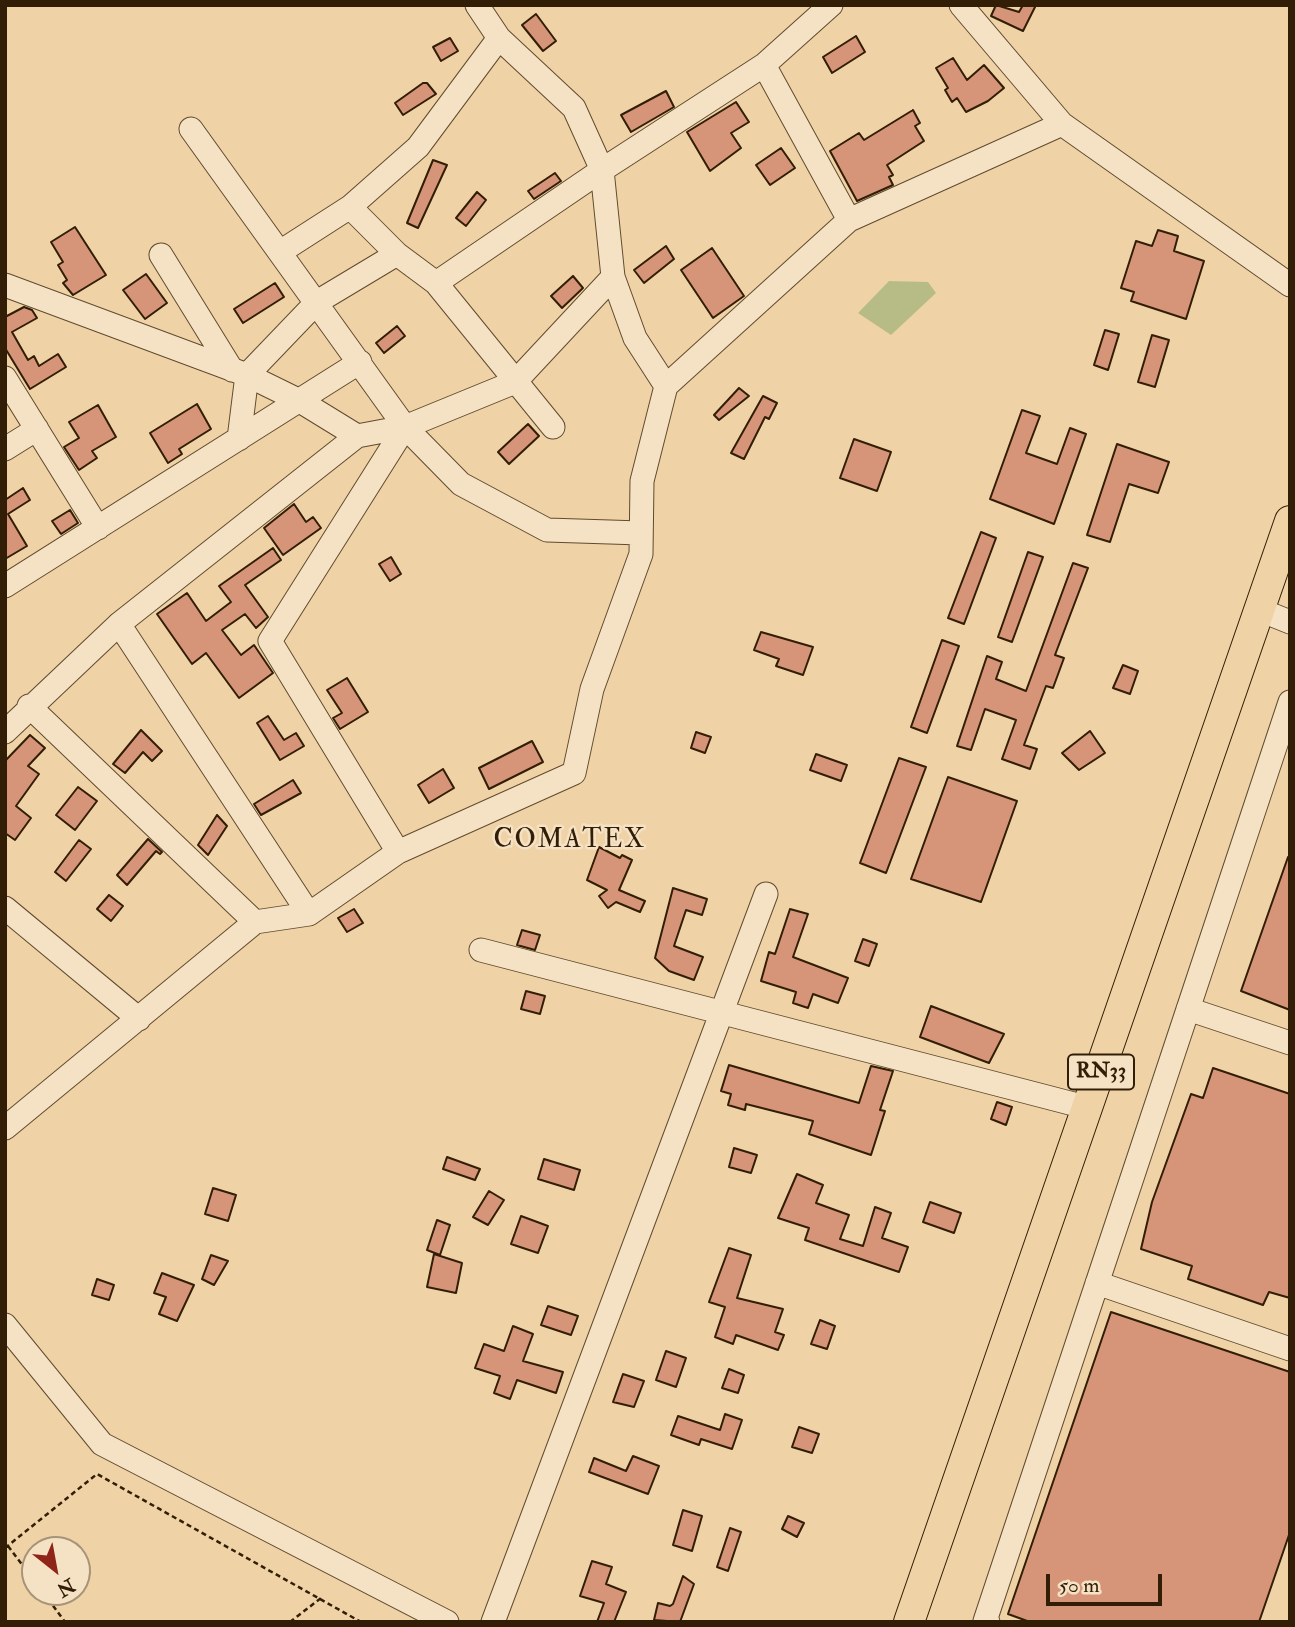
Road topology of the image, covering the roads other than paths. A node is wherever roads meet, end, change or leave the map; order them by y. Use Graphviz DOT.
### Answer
graph roads {
  1 [pos="477,5"];
  2 [pos="831,5"];
  3 [pos="961,5"];
  4 [pos="499,38"];
  5 [pos="764,65"];
  6 [pos="1062,124"];
  7 [pos="191,129"];
  8 [pos="602,170"];
  9 [pos="350,206"];
  10 [pos="849,220"];
  11 [pos="280,252"];
  12 [pos="397,254"];
  13 [pos="161,256"];
  14 [pos="613,277"];
  15 [pos="436,283"];
  16 [pos="5,285"];
  17 [pos="1290,285"];
  18 [pos="317,302"];
  19 [pos="360,362"];
  20 [pos="239,372"];
  21 [pos="5,378"];
  22 [pos="515,382"];
  23 [pos="666,386"];
  24 [pos="300,401"];
  25 [pos="405,427"];
  26 [pos="553,427"];
  27 [pos="37,429"];
  28 [pos="357,436"];
  29 [pos="239,439"];
  30 [pos="5,449"];
  31 [pos="1290,522"];
  32 [pos="98,528"];
  33 [pos="641,533"];
  34 [pos="5,586"];
  35 [pos="1260,610"];
  36 [pos="1290,622"];
  37 [pos="119,624"];
  38 [pos="1290,702"];
  39 [pos="29,706"];
  40 [pos="5,732"];
  41 [pos="398,852"];
  42 [pos="766,894"];
  43 [pos="5,908"];
  44 [pos="309,914"];
  45 [pos="255,922"];
  46 [pos="481,950"];
  47 [pos="1188,1009"];
  48 [pos="721,1013"];
  49 [pos="139,1019"];
  50 [pos="1290,1043"];
  51 [pos="1089,1108"];
  52 [pos="5,1128"];
  53 [pos="1097,1283"];
  54 [pos="5,1325"];
  55 [pos="1290,1349"];
  56 [pos="447,1622"];
  57 [pos="493,1622"];
  58 [pos="909,1622"];
  59 [pos="988,1622"];
  1 -- 4 [label="street"];
  2 -- 5 [label="street"];
  3 -- 6 [label="street"];
  4 -- 8 [label="street"];
  4 -- 9 [label="street"];
  5 -- 8 [label="street"];
  5 -- 10 [label="street"];
  6 -- 10 [label="street"];
  6 -- 17 [label="street"];
  7 -- 11 [label="street"];
  8 -- 14 [label="street"];
  8 -- 15 [label="street"];
  9 -- 11 [label="street"];
  9 -- 12 [label="street"];
  10 -- 23 [label="street"];
  11 -- 18 [label="street"];
  12 -- 15 [label="street"];
  12 -- 18 [label="street"];
  13 -- 20 [label="street"];
  14 -- 22 [label="street"];
  14 -- 23 [label="street"];
  15 -- 22 [label="street"];
  16 -- 20 [label="street"];
  18 -- 19 [label="street"];
  18 -- 20 [label="street"];
  19 -- 24 [label="street"];
  19 -- 25 [label="street"];
  20 -- 24 [label="street"];
  20 -- 29 [label="street"];
  21 -- 27 [label="street"];
  22 -- 25 [label="street"];
  22 -- 26 [label="street"];
  23 -- 33 [label="street"];
  24 -- 28 [label="street"];
  24 -- 29 [label="street"];
  25 -- 28 [label="street"];
  25 -- 33 [label="street"];
  25 -- 41 [label="street"];
  27 -- 30 [label="street"];
  27 -- 32 [label="street"];
  28 -- 37 [label="street"];
  29 -- 32 [label="street"];
  31 -- 35 [label="main road, RN33"];
  32 -- 34 [label="street"];
  33 -- 41 [label="street"];
  35 -- 36 [label="street"];
  35 -- 51 [label="main road, RN33"];
  37 -- 39 [label="street"];
  37 -- 44 [label="street"];
  38 -- 47 [label="street"];
  39 -- 40 [label="street"];
  39 -- 45 [label="street"];
  41 -- 44 [label="street"];
  42 -- 48 [label="street"];
  43 -- 49 [label="street"];
  44 -- 45 [label="street"];
  45 -- 49 [label="street"];
  46 -- 48 [label="street"];
  47 -- 50 [label="street"];
  47 -- 53 [label="street"];
  48 -- 51 [label="street"];
  48 -- 57 [label="street"];
  49 -- 52 [label="street"];
  51 -- 58 [label="main road, RN33"];
  53 -- 55 [label="street"];
  53 -- 59 [label="street"];
  54 -- 56 [label="street"];
}
